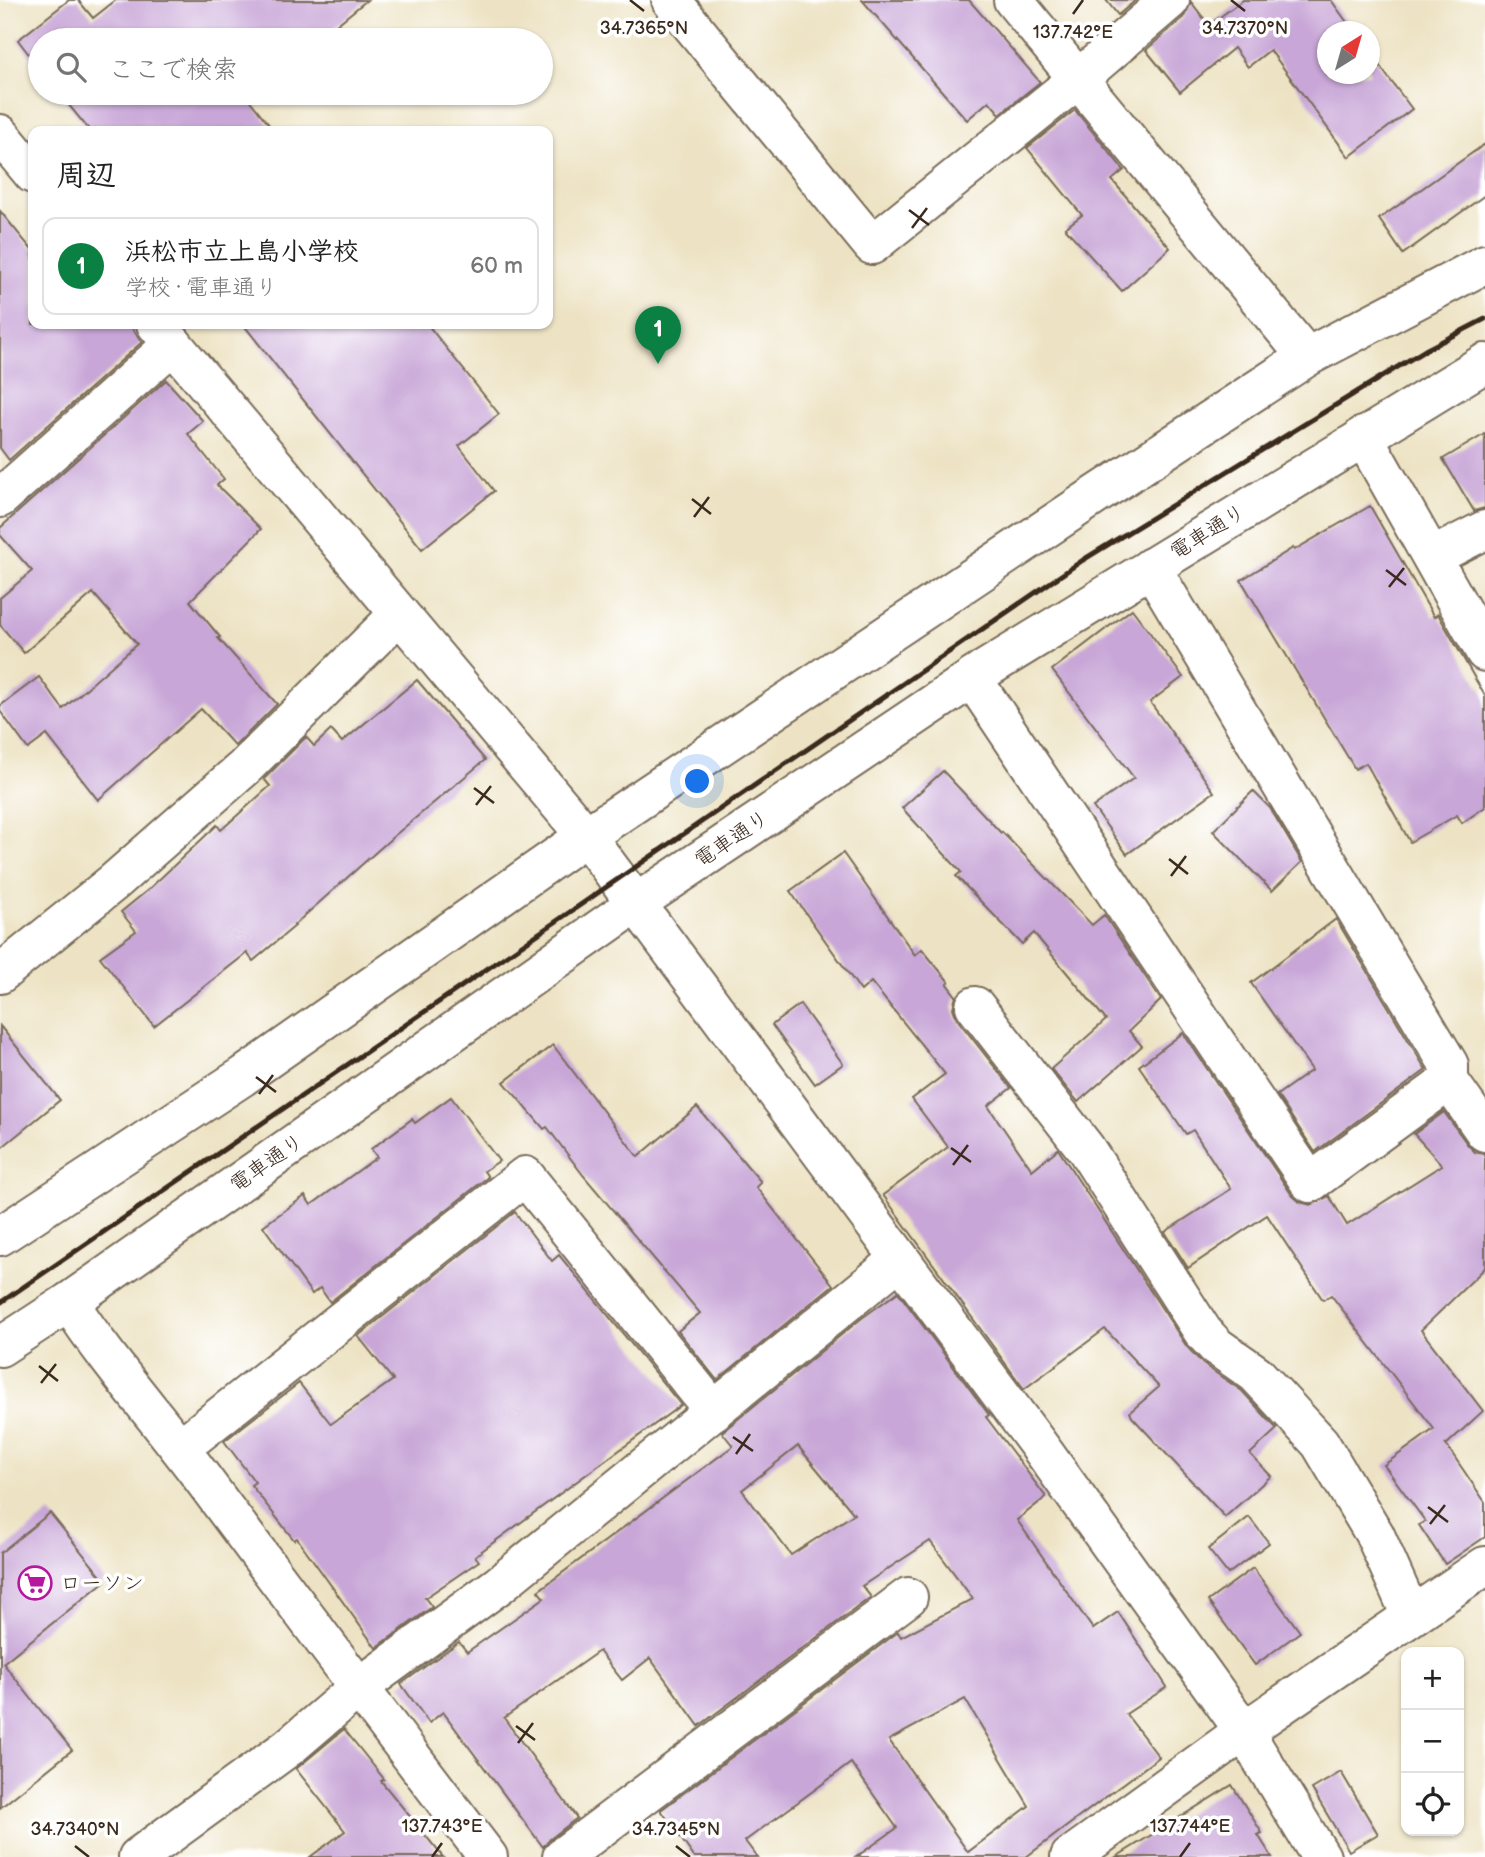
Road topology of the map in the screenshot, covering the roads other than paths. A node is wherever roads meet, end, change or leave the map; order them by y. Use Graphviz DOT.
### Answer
graph roads {
  1 [pos="671,0"];
  2 [pos="1013,0"];
  3 [pos="1170,0"];
  4 [pos="1078,79"];
  5 [pos="0,134"];
  6 [pos="28,168"];
  7 [pos="1485,264"];
  8 [pos="165,334"];
  9 [pos="1307,357"];
  10 [pos="1485,362"];
  11 [pos="1363,436"];
  12 [pos="0,498"];
  13 [pos="1485,530"];
  14 [pos="1432,557"];
  15 [pos="1151,567"];
  16 [pos="399,614"];
  17 [pos="1485,652"];
  18 [pos="972,678"];
  19 [pos="586,836"];
  20 [pos="635,904"];
  21 [pos="0,974"];
  22 [pos="975,1006"];
  23 [pos="1449,1081"];
  24 [pos="1485,1132"];
  25 [pos="0,1236"];
  26 [pos="900,1259"];
  27 [pos="69,1302"];
  28 [pos="0,1348"];
  29 [pos="713,1411"];
  30 [pos="180,1448"];
  31 [pos="1484,1568"];
  32 [pos="908,1597"];
  33 [pos="1411,1616"];
  34 [pos="358,1688"];
  35 [pos="1244,1731"];
  36 [pos="138,1857"];
  37 [pos="488,1857"];
  38 [pos="562,1857"];
  39 [pos="1070,1857"];
  40 [pos="1321,1857"];
  1 -- 4 [label="street"];
  2 -- 4 [label="street"];
  3 -- 4 [label="street"];
  4 -- 9 [label="street"];
  5 -- 6 [label="street"];
  7 -- 9 [label="street"];
  8 -- 12 [label="street"];
  8 -- 16 [label="street"];
  9 -- 19 [label="street"];
  10 -- 11 [label="street, 電車通り"];
  11 -- 14 [label="street"];
  11 -- 15 [label="street, 電車通り"];
  13 -- 14 [label="street"];
  14 -- 17 [label="street"];
  15 -- 18 [label="street, 電車通り"];
  15 -- 23 [label="street"];
  16 -- 19 [label="street"];
  16 -- 21 [label="street"];
  18 -- 20 [label="street, 電車通り"];
  18 -- 23 [label="street"];
  19 -- 20 [label="street"];
  19 -- 25 [label="street"];
  20 -- 26 [label="street"];
  20 -- 27 [label="street, 電車通り"];
  22 -- 33 [label="street"];
  23 -- 24 [label="street"];
  26 -- 29 [label="street"];
  26 -- 35 [label="street"];
  27 -- 28 [label="street, 電車通り"];
  27 -- 30 [label="street"];
  29 -- 30 [label="street"];
  29 -- 34 [label="street"];
  30 -- 34 [label="street"];
  31 -- 33 [label="street"];
  32 -- 38 [label="street"];
  33 -- 35 [label="street"];
  34 -- 36 [label="street"];
  34 -- 37 [label="street"];
  35 -- 39 [label="street"];
  35 -- 40 [label="street"];
}
